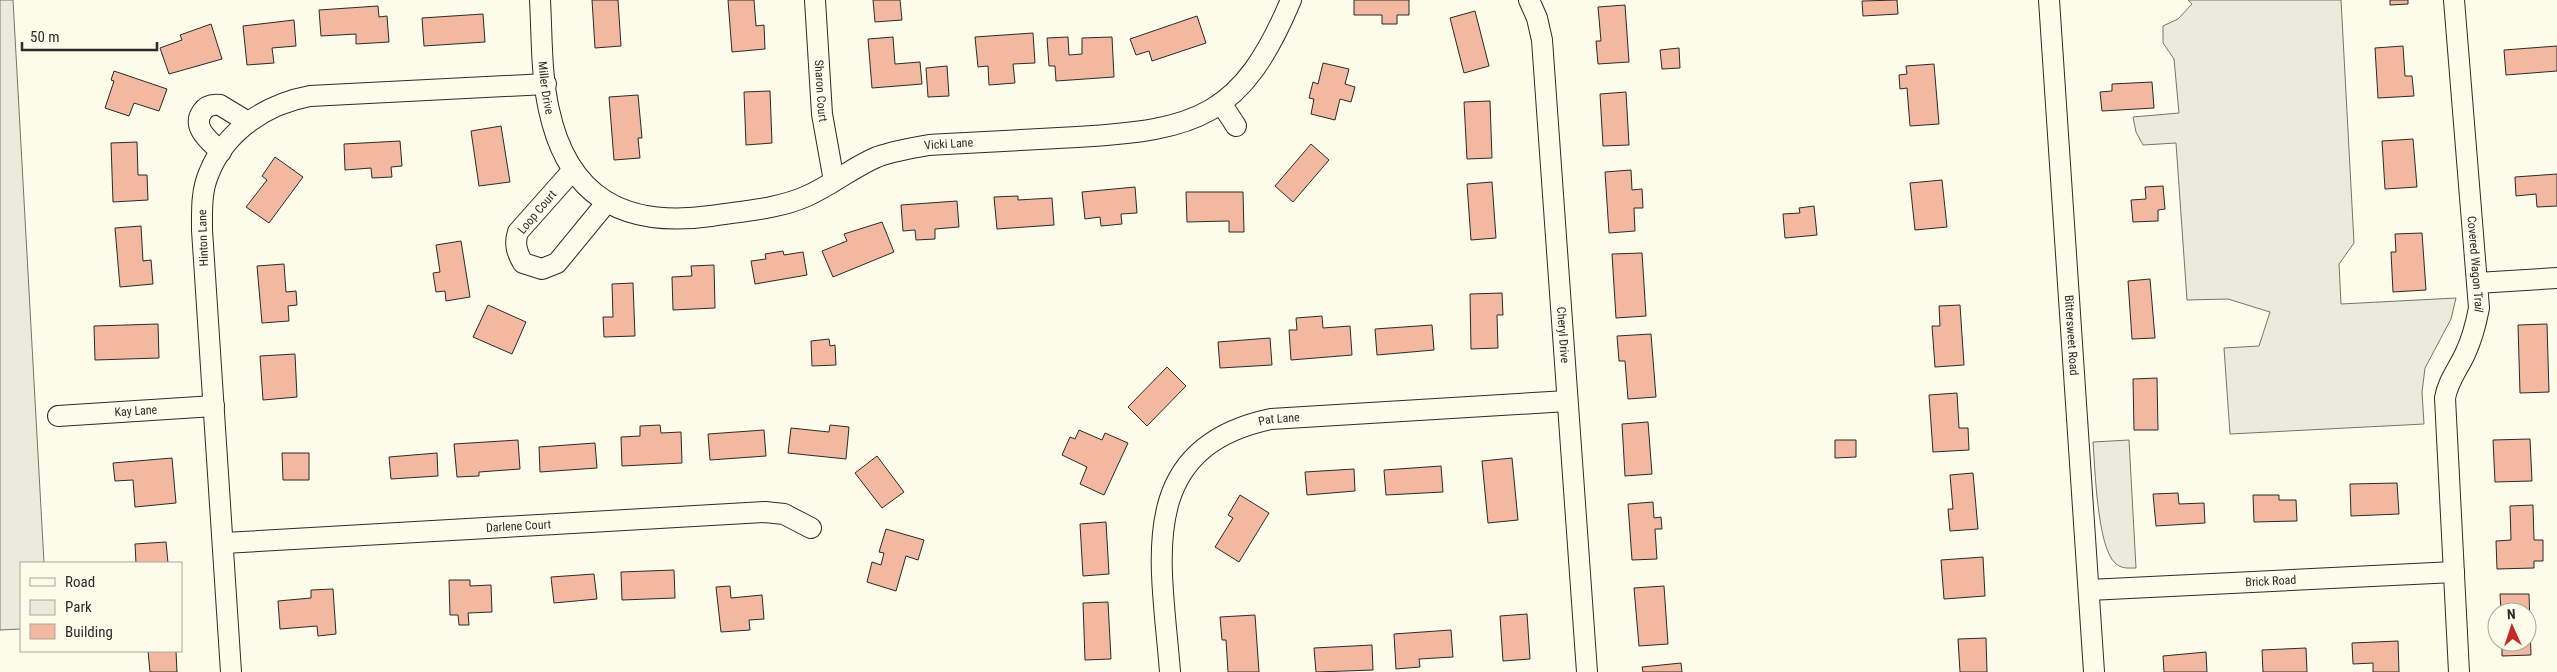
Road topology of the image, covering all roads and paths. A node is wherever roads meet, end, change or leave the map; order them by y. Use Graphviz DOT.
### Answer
graph roads {
  1 [pos="540,0"];
  2 [pos="815,0"];
  3 [pos="1291,0"];
  4 [pos="1529,0"];
  5 [pos="2048,0"];
  6 [pos="2454,0"];
  7 [pos="546,84"];
  8 [pos="1221,103"];
  9 [pos="248,122"];
  10 [pos="1236,126"];
  11 [pos="221,152"];
  12 [pos="573,170"];
  13 [pos="834,181"];
  14 [pos="607,202"];
  15 [pos="2557,278"];
  16 [pos="2477,283"];
  17 [pos="1567,401"];
  18 [pos="214,406"];
  19 [pos="58,416"];
  20 [pos="810,528"];
  21 [pos="224,543"];
  22 [pos="2454,572"];
  23 [pos="2089,590"];
  24 [pos="231,672"];
  25 [pos="1170,672"];
  26 [pos="1587,672"];
  27 [pos="2094,672"];
  28 [pos="2459,672"];
  1 -- 7 [label="street, Miller Drive"];
  2 -- 13 [label="street, Sharon Court"];
  3 -- 8 [label="street, Vicki Lane"];
  4 -- 17 [label="street, Cheryl Drive"];
  5 -- 23 [label="street, Bittersweet Road"];
  6 -- 16 [label="street, Covered Wagon Trail"];
  7 -- 9 [label="street, Hinton Lane"];
  7 -- 12 [label="street, Miller Drive"];
  8 -- 10 [label="street"];
  8 -- 13 [label="street, Vicki Lane"];
  9 -- 11 [label="street, Hinton Lane"];
  9 -- 11 [label="street"];
  11 -- 18 [label="street, Hinton Lane"];
  12 -- 14 [label="street, Vicki Lane"];
  12 -- 14 [label="street, Loop Court"];
  13 -- 14 [label="street, Vicki Lane"];
  15 -- 16 [label="street"];
  16 -- 22 [label="street, Covered Wagon Trail"];
  17 -- 25 [label="street, Pat Lane"];
  17 -- 26 [label="street, Cheryl Drive"];
  18 -- 19 [label="street, Kay Lane"];
  18 -- 21 [label="street, Hinton Lane"];
  20 -- 21 [label="street, Darlene Court"];
  21 -- 24 [label="street, Hinton Lane"];
  22 -- 23 [label="street, Brick Road"];
  22 -- 28 [label="street, Covered Wagon Trail"];
  23 -- 27 [label="street, Bittersweet Road"];
}
